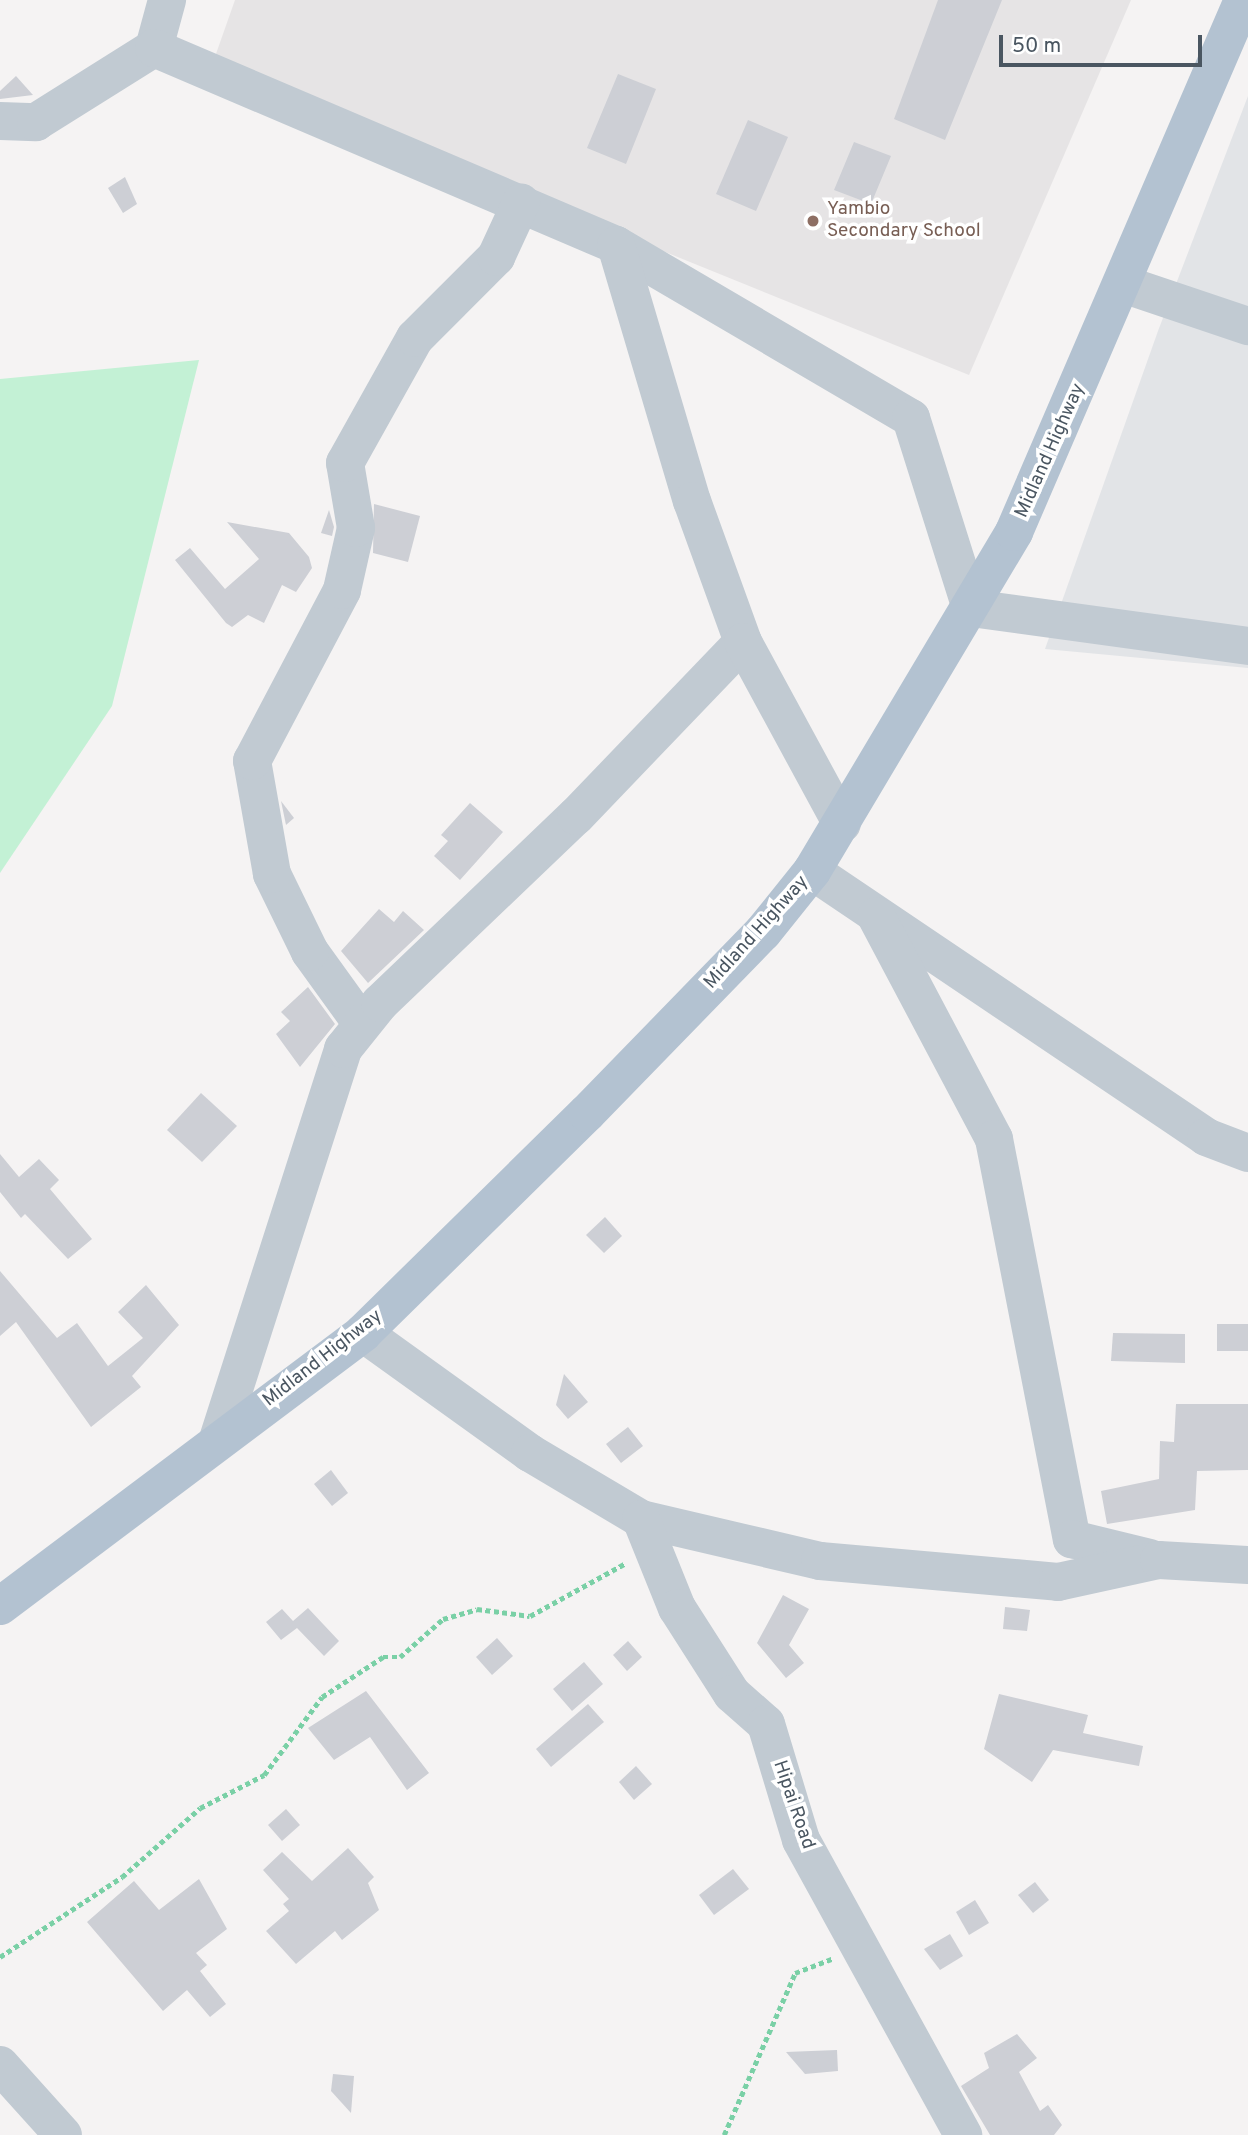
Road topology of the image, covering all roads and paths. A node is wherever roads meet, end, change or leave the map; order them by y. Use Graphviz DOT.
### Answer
graph roads {
  1 [pos="167,0"];
  2 [pos="1243,0"];
  3 [pos="154,48"];
  4 [pos="0,121"];
  5 [pos="521,203"];
  6 [pos="616,245"];
  7 [pos="1126,285"];
  8 [pos="1248,327"];
  9 [pos="971,608"];
  10 [pos="743,642"];
  11 [pos="1248,646"];
  12 [pos="842,824"];
  13 [pos="812,871"];
  14 [pos="876,916"];
  15 [pos="362,1024"];
  16 [pos="1248,1153"];
  17 [pos="363,1333"];
  18 [pos="218,1439"];
  19 [pos="641,1519"];
  20 [pos="1159,1560"];
  21 [pos="1248,1565"];
  22 [pos="0,1606"];
  23 [pos="860,1949"];
  24 [pos="0,1957"];
  25 [pos="0,2065"];
  26 [pos="62,2135"];
  27 [pos="724,2135"];
  28 [pos="963,2135"];
  1 -- 3 [label="street"];
  2 -- 7 [label="main road, Midland Highway"];
  3 -- 4 [label="street"];
  3 -- 5 [label="street"];
  5 -- 6 [label="street"];
  5 -- 15 [label="street"];
  6 -- 9 [label="street"];
  6 -- 10 [label="street"];
  7 -- 8 [label="street"];
  7 -- 9 [label="main road, Midland Highway"];
  9 -- 11 [label="street"];
  9 -- 12 [label="main road, Midland Highway"];
  10 -- 12 [label="street"];
  10 -- 15 [label="street"];
  12 -- 13 [label="main road, Midland Highway"];
  13 -- 14 [label="street"];
  13 -- 17 [label="main road, Midland Highway"];
  14 -- 16 [label="street"];
  14 -- 20 [label="street"];
  15 -- 18 [label="street"];
  17 -- 18 [label="main road, Midland Highway"];
  17 -- 19 [label="street"];
  18 -- 22 [label="main road, Midland Highway"];
  19 -- 20 [label="street"];
  19 -- 23 [label="street, Hipai Road"];
  19 -- 24 [label="path"];
  20 -- 21 [label="street"];
  23 -- 27 [label="path"];
  23 -- 28 [label="street, Hipai Road"];
  25 -- 26 [label="street"];
}
